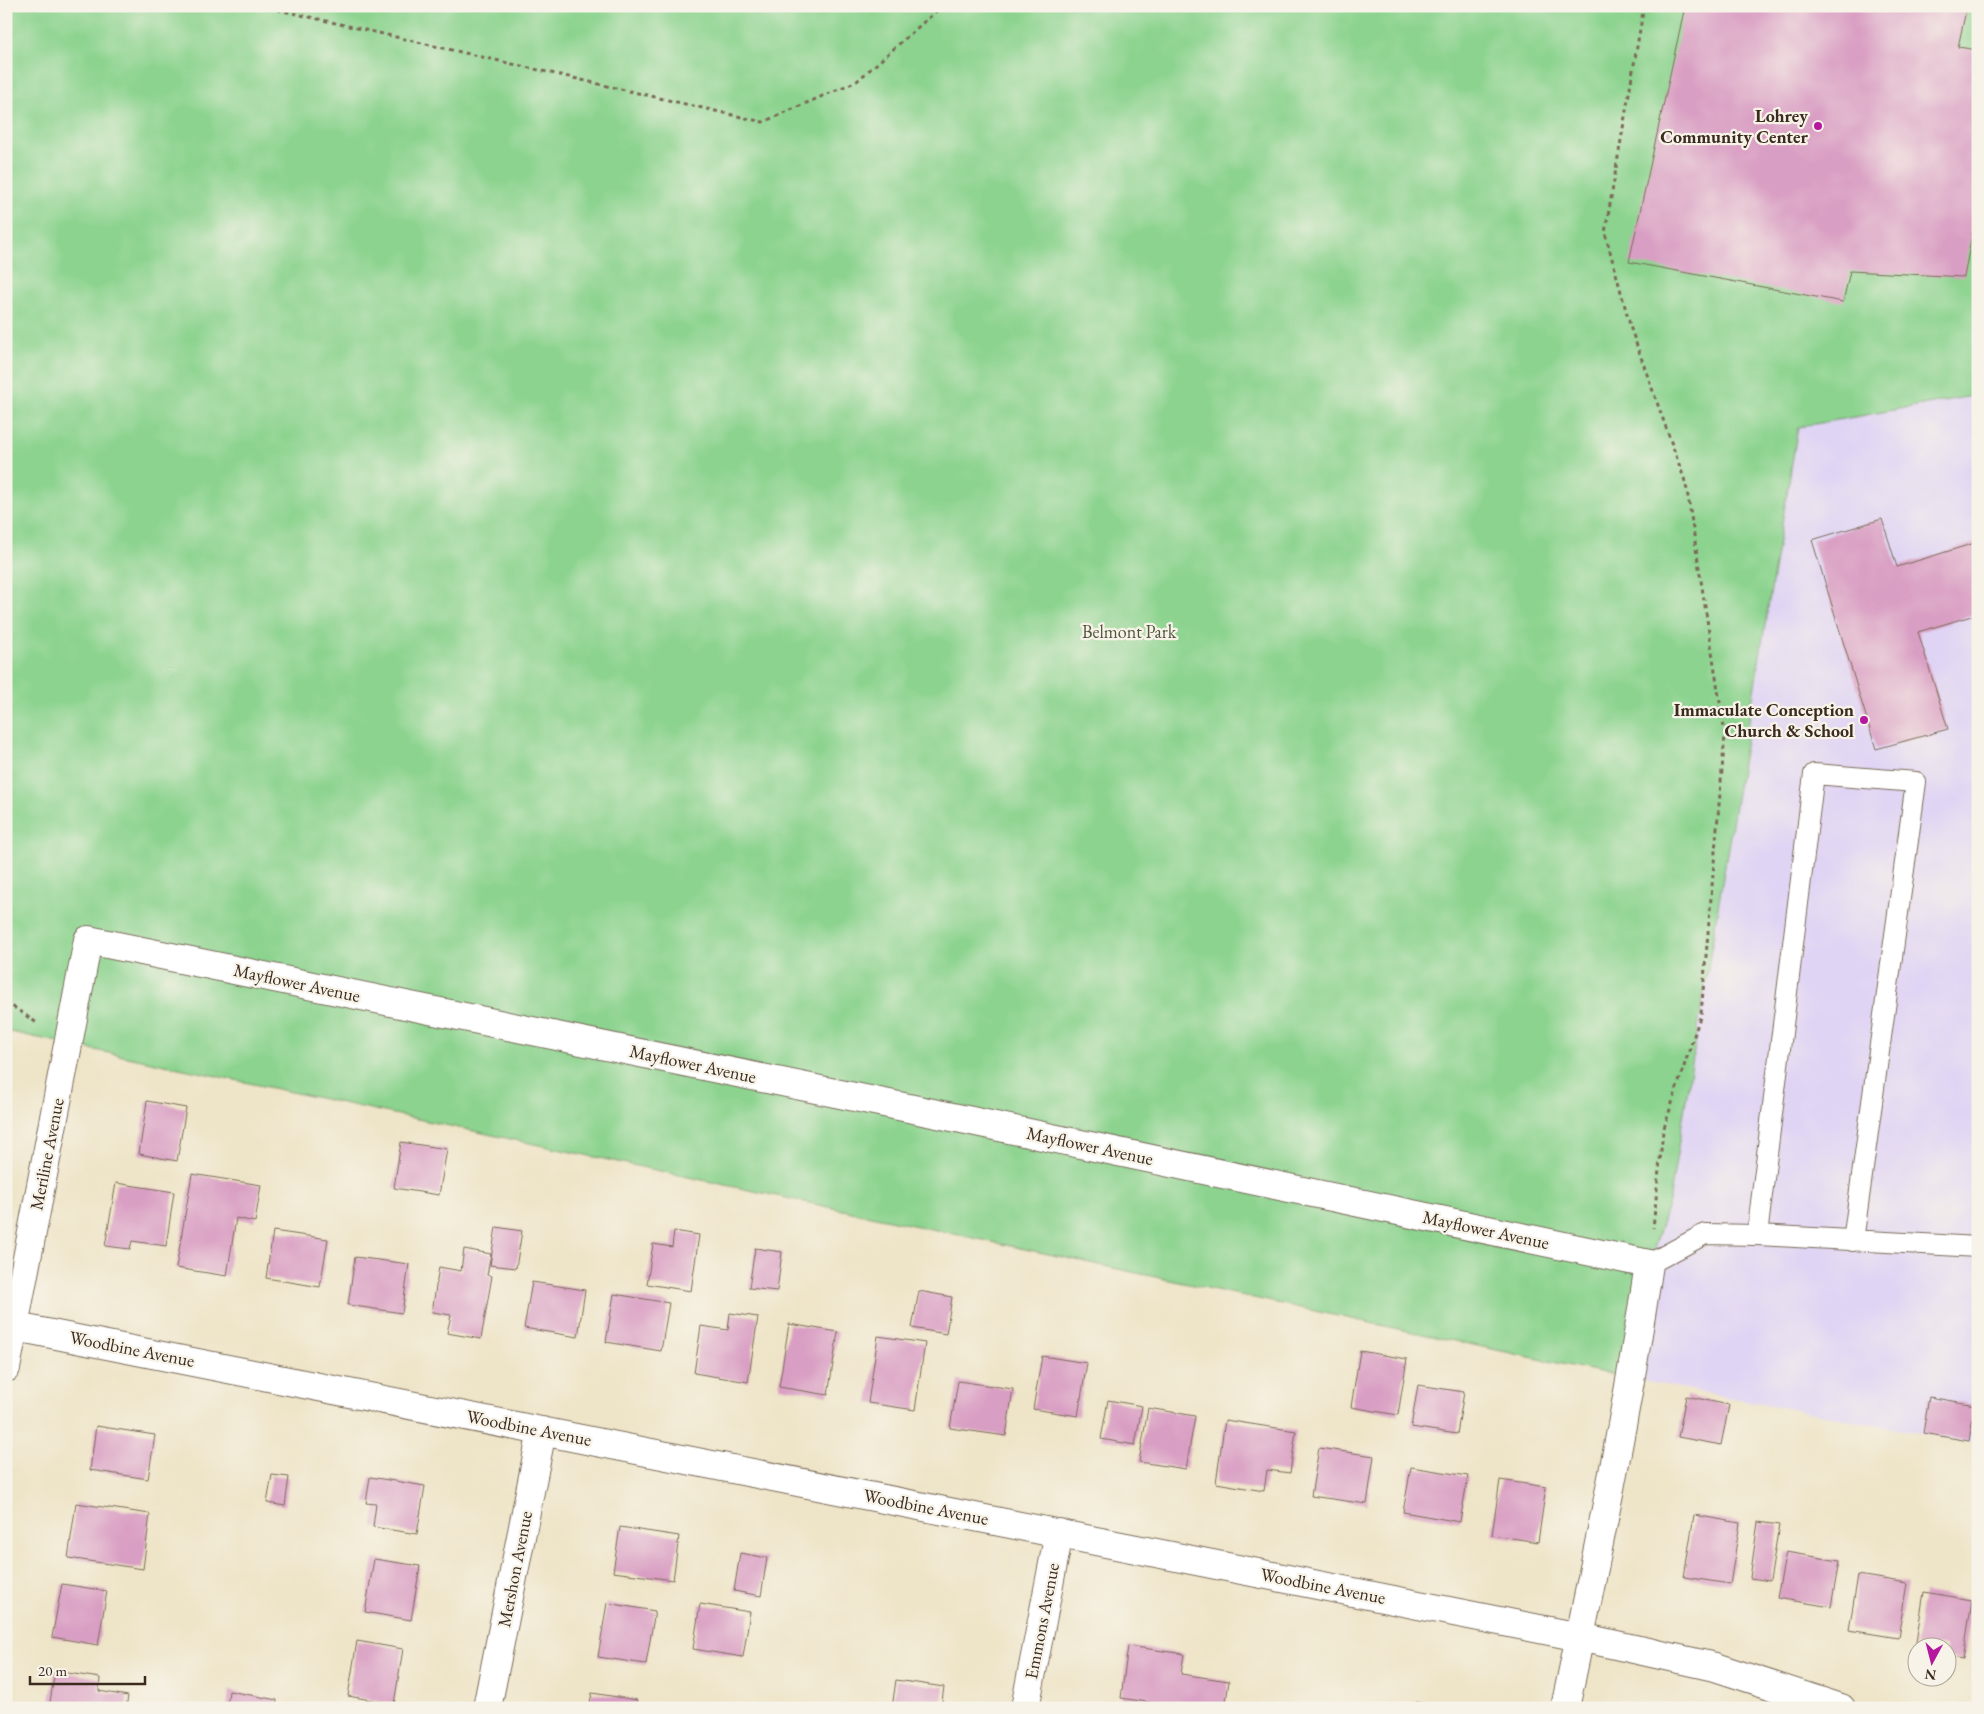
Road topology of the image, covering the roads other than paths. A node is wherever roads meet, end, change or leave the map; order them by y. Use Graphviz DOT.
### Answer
graph roads {
  1 [pos="88,940"];
  2 [pos="1757,1234"];
  3 [pos="1853,1241"];
  4 [pos="1978,1247"];
  5 [pos="1649,1264"];
  6 [pos="10,1326"];
  7 [pos="6,1368"];
  8 [pos="542,1430"];
  9 [pos="1059,1533"];
  10 [pos="1580,1637"];
  11 [pos="487,1708"];
  12 [pos="1025,1708"];
  13 [pos="1565,1708"];
  14 [pos="1841,1708"];
  1 -- 5 [label="street, Mayflower Avenue"];
  1 -- 6 [label="street, Meriline Avenue"];
  2 -- 3 [label="lane"];
  2 -- 3 [label="lane"];
  2 -- 5 [label="lane"];
  3 -- 4 [label="lane"];
  5 -- 10 [label="street"];
  6 -- 7 [label="street, Meriline Avenue"];
  6 -- 8 [label="street, Woodbine Avenue"];
  8 -- 9 [label="street, Woodbine Avenue"];
  8 -- 11 [label="street, Mershon Avenue"];
  9 -- 10 [label="street, Woodbine Avenue"];
  9 -- 12 [label="street, Emmons Avenue"];
  10 -- 13 [label="street"];
  10 -- 14 [label="street, Woodbine Avenue"];
}
